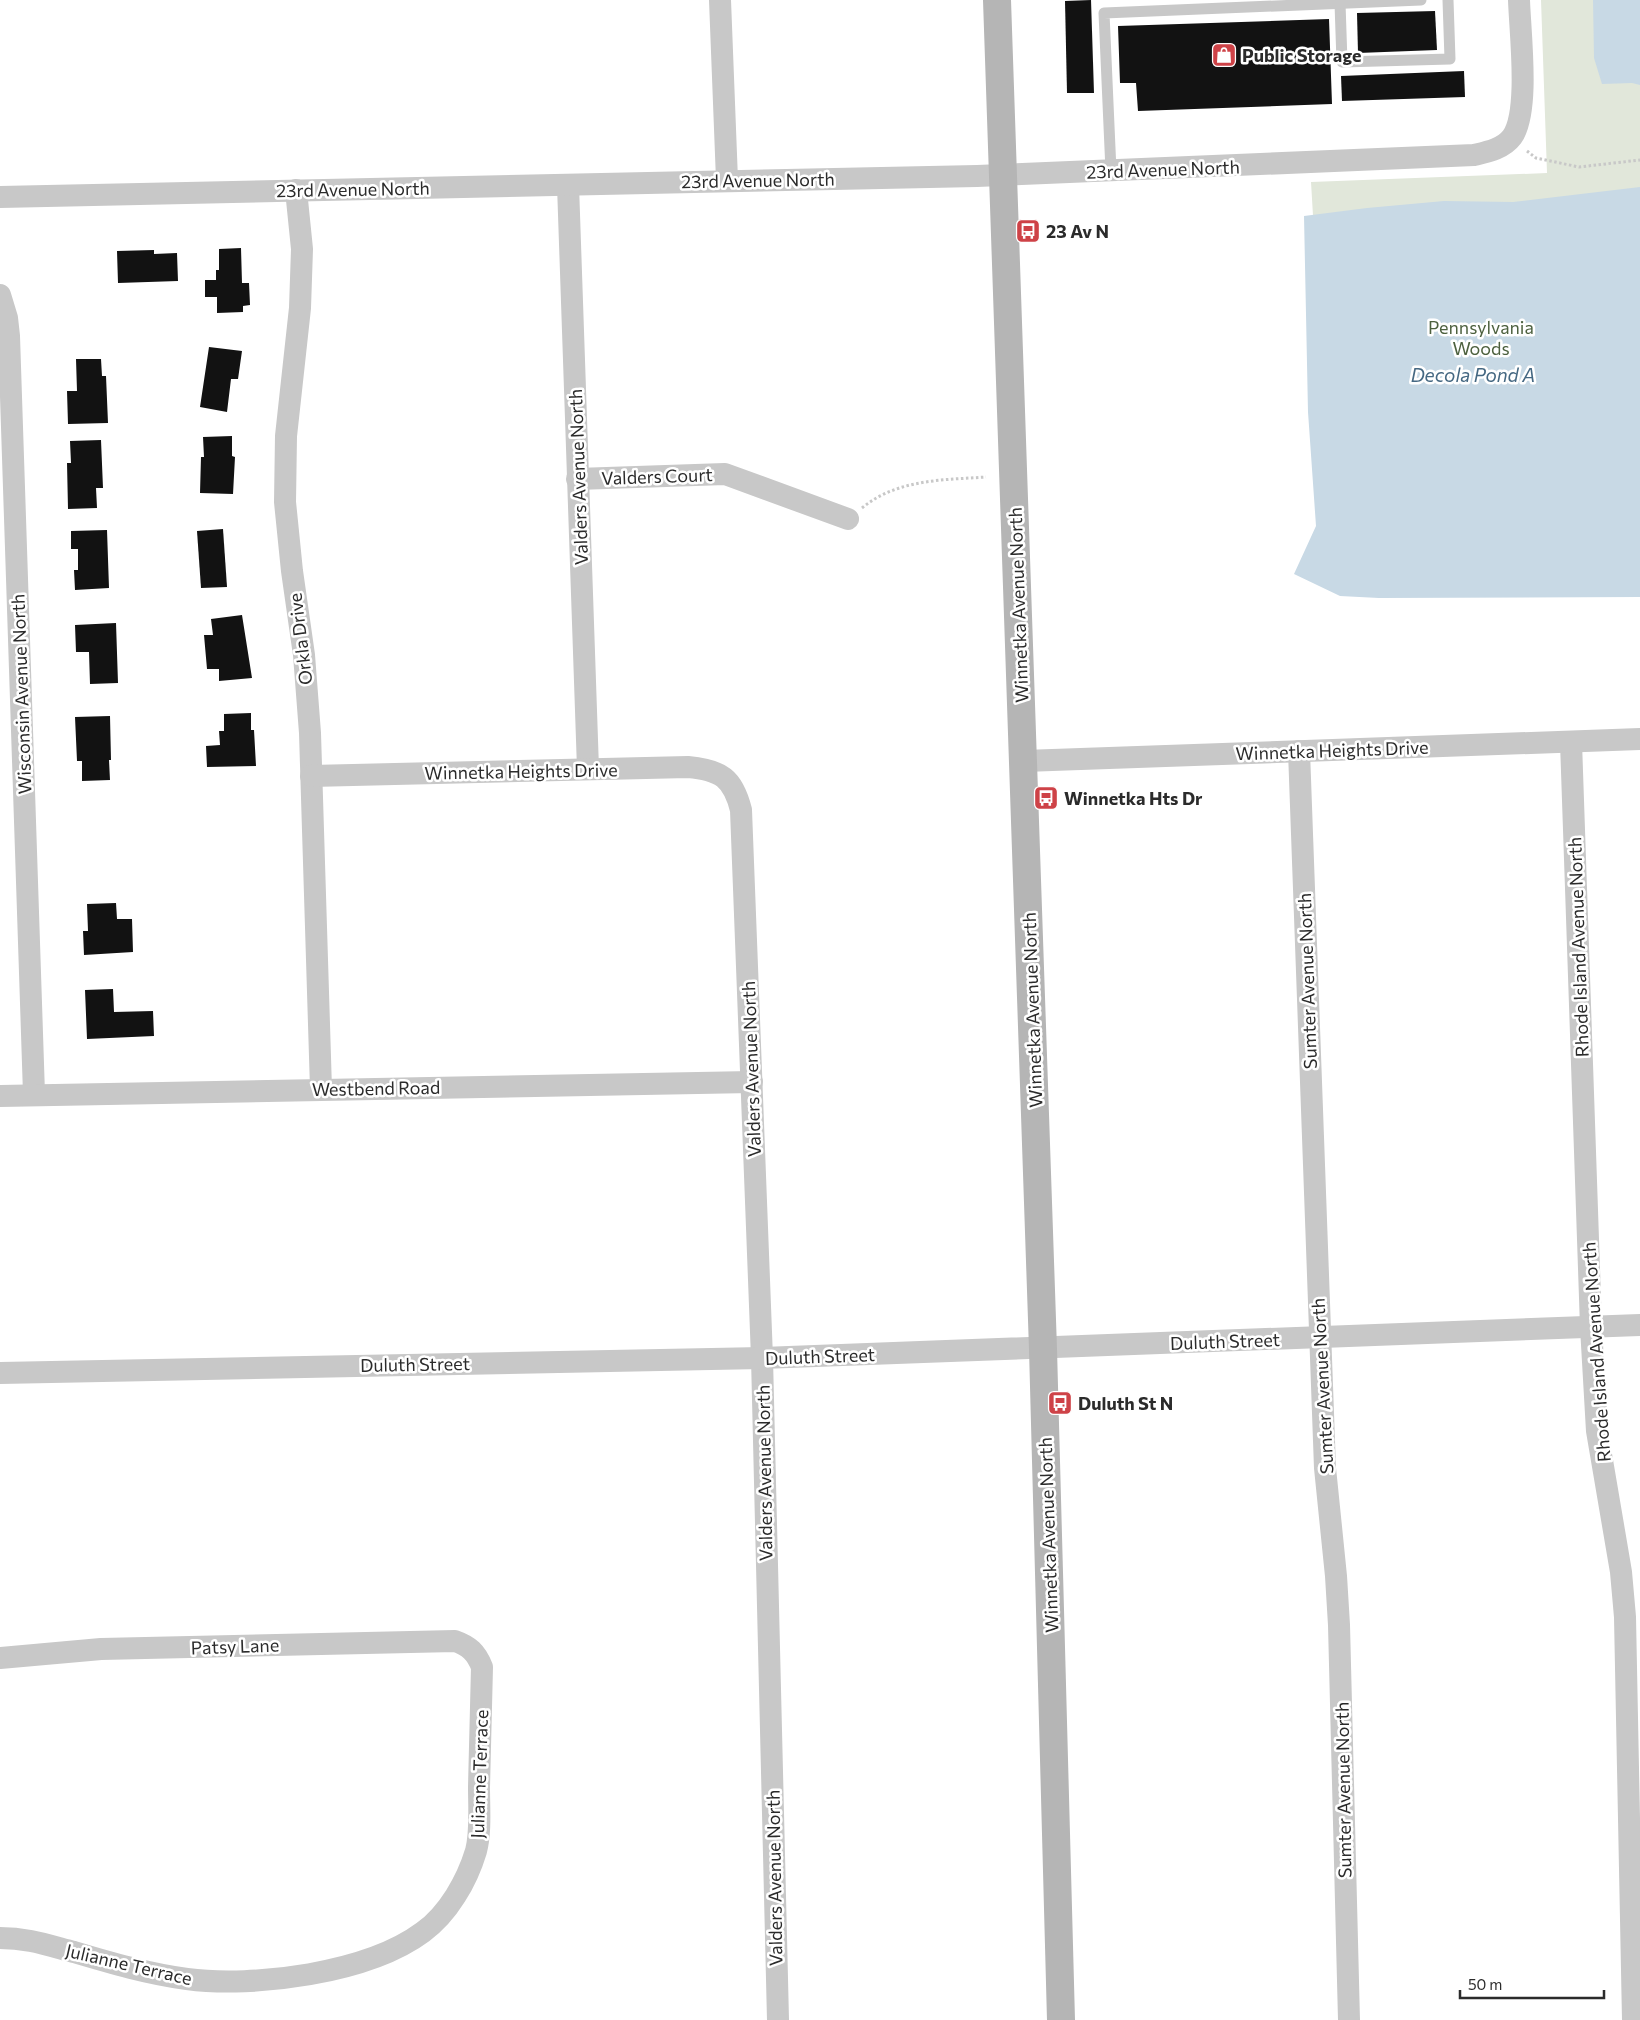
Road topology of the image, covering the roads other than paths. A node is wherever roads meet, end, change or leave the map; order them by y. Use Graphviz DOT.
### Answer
graph roads {
  1 [pos="720,0"];
  2 [pos="997,0"];
  3 [pos="1421,0"];
  4 [pos="1448,0"];
  5 [pos="1519,0"];
  6 [pos="1340,3"];
  7 [pos="1111,171"];
  8 [pos="1003,175"];
  9 [pos="727,180"];
  10 [pos="568,185"];
  11 [pos="296,190"];
  12 [pos="0,197"];
  13 [pos="0,295"];
  14 [pos="577,478"];
  15 [pos="848,519"];
  16 [pos="1640,739"];
  17 [pos="1571,742"];
  18 [pos="1299,751"];
  19 [pos="1024,761"];
  20 [pos="588,769"];
  21 [pos="311,776"];
  22 [pos="728,780"];
  23 [pos="752,1082"];
  24 [pos="320,1089"];
  25 [pos="34,1094"];
  26 [pos="0,1096"];
  27 [pos="1640,1326"];
  28 [pos="1591,1327"];
  29 [pos="1319,1338"];
  30 [pos="1043,1349"];
  31 [pos="762,1358"];
  32 [pos="0,1373"];
  33 [pos="469,1646"];
  34 [pos="0,1658"];
  35 [pos="0,1938"];
  36 [pos="778,2020"];
  37 [pos="1061,2020"];
  38 [pos="1349,2020"];
  39 [pos="1633,2020"];
  1 -- 9 [label="street"];
  2 -- 8 [label="main road, Winnetka Avenue North"];
  3 -- 6 [label="lane"];
  4 -- 6 [label="lane"];
  5 -- 7 [label="street, 23rd Avenue North"];
  6 -- 7 [label="lane"];
  7 -- 8 [label="street, 23rd Avenue North"];
  8 -- 9 [label="street, 23rd Avenue North"];
  8 -- 19 [label="main road, Winnetka Avenue North"];
  9 -- 10 [label="street, 23rd Avenue North"];
  10 -- 11 [label="street, 23rd Avenue North"];
  10 -- 14 [label="street, Valders Avenue North"];
  11 -- 12 [label="street, 23rd Avenue North"];
  11 -- 21 [label="street, Orkla Drive"];
  13 -- 25 [label="street, Wisconsin Avenue North"];
  14 -- 15 [label="street, Valders Court"];
  14 -- 20 [label="street, Valders Avenue North"];
  16 -- 17 [label="street, Winnetka Heights Drive"];
  17 -- 18 [label="street, Winnetka Heights Drive"];
  17 -- 28 [label="street, Rhode Island Avenue North"];
  18 -- 19 [label="street, Winnetka Heights Drive"];
  18 -- 29 [label="street, Sumter Avenue North"];
  19 -- 30 [label="main road, Winnetka Avenue North"];
  20 -- 21 [label="street, Winnetka Heights Drive"];
  20 -- 22 [label="street, Winnetka Heights Drive"];
  21 -- 24 [label="street, Orkla Drive"];
  22 -- 23 [label="street, Valders Avenue North"];
  23 -- 24 [label="street, Westbend Road"];
  23 -- 31 [label="street, Valders Avenue North"];
  24 -- 25 [label="street, Westbend Road"];
  25 -- 26 [label="street, Westbend Road"];
  27 -- 28 [label="street, Duluth Street"];
  28 -- 29 [label="street, Duluth Street"];
  28 -- 39 [label="street, Rhode Island Avenue North"];
  29 -- 30 [label="street, Duluth Street"];
  29 -- 38 [label="street, Sumter Avenue North"];
  30 -- 31 [label="street, Duluth Street"];
  30 -- 37 [label="main road, Winnetka Avenue North"];
  31 -- 32 [label="street, Duluth Street"];
  31 -- 36 [label="street, Valders Avenue North"];
  33 -- 34 [label="street, Patsy Lane"];
  33 -- 35 [label="street, Julianne Terrace"];
}
